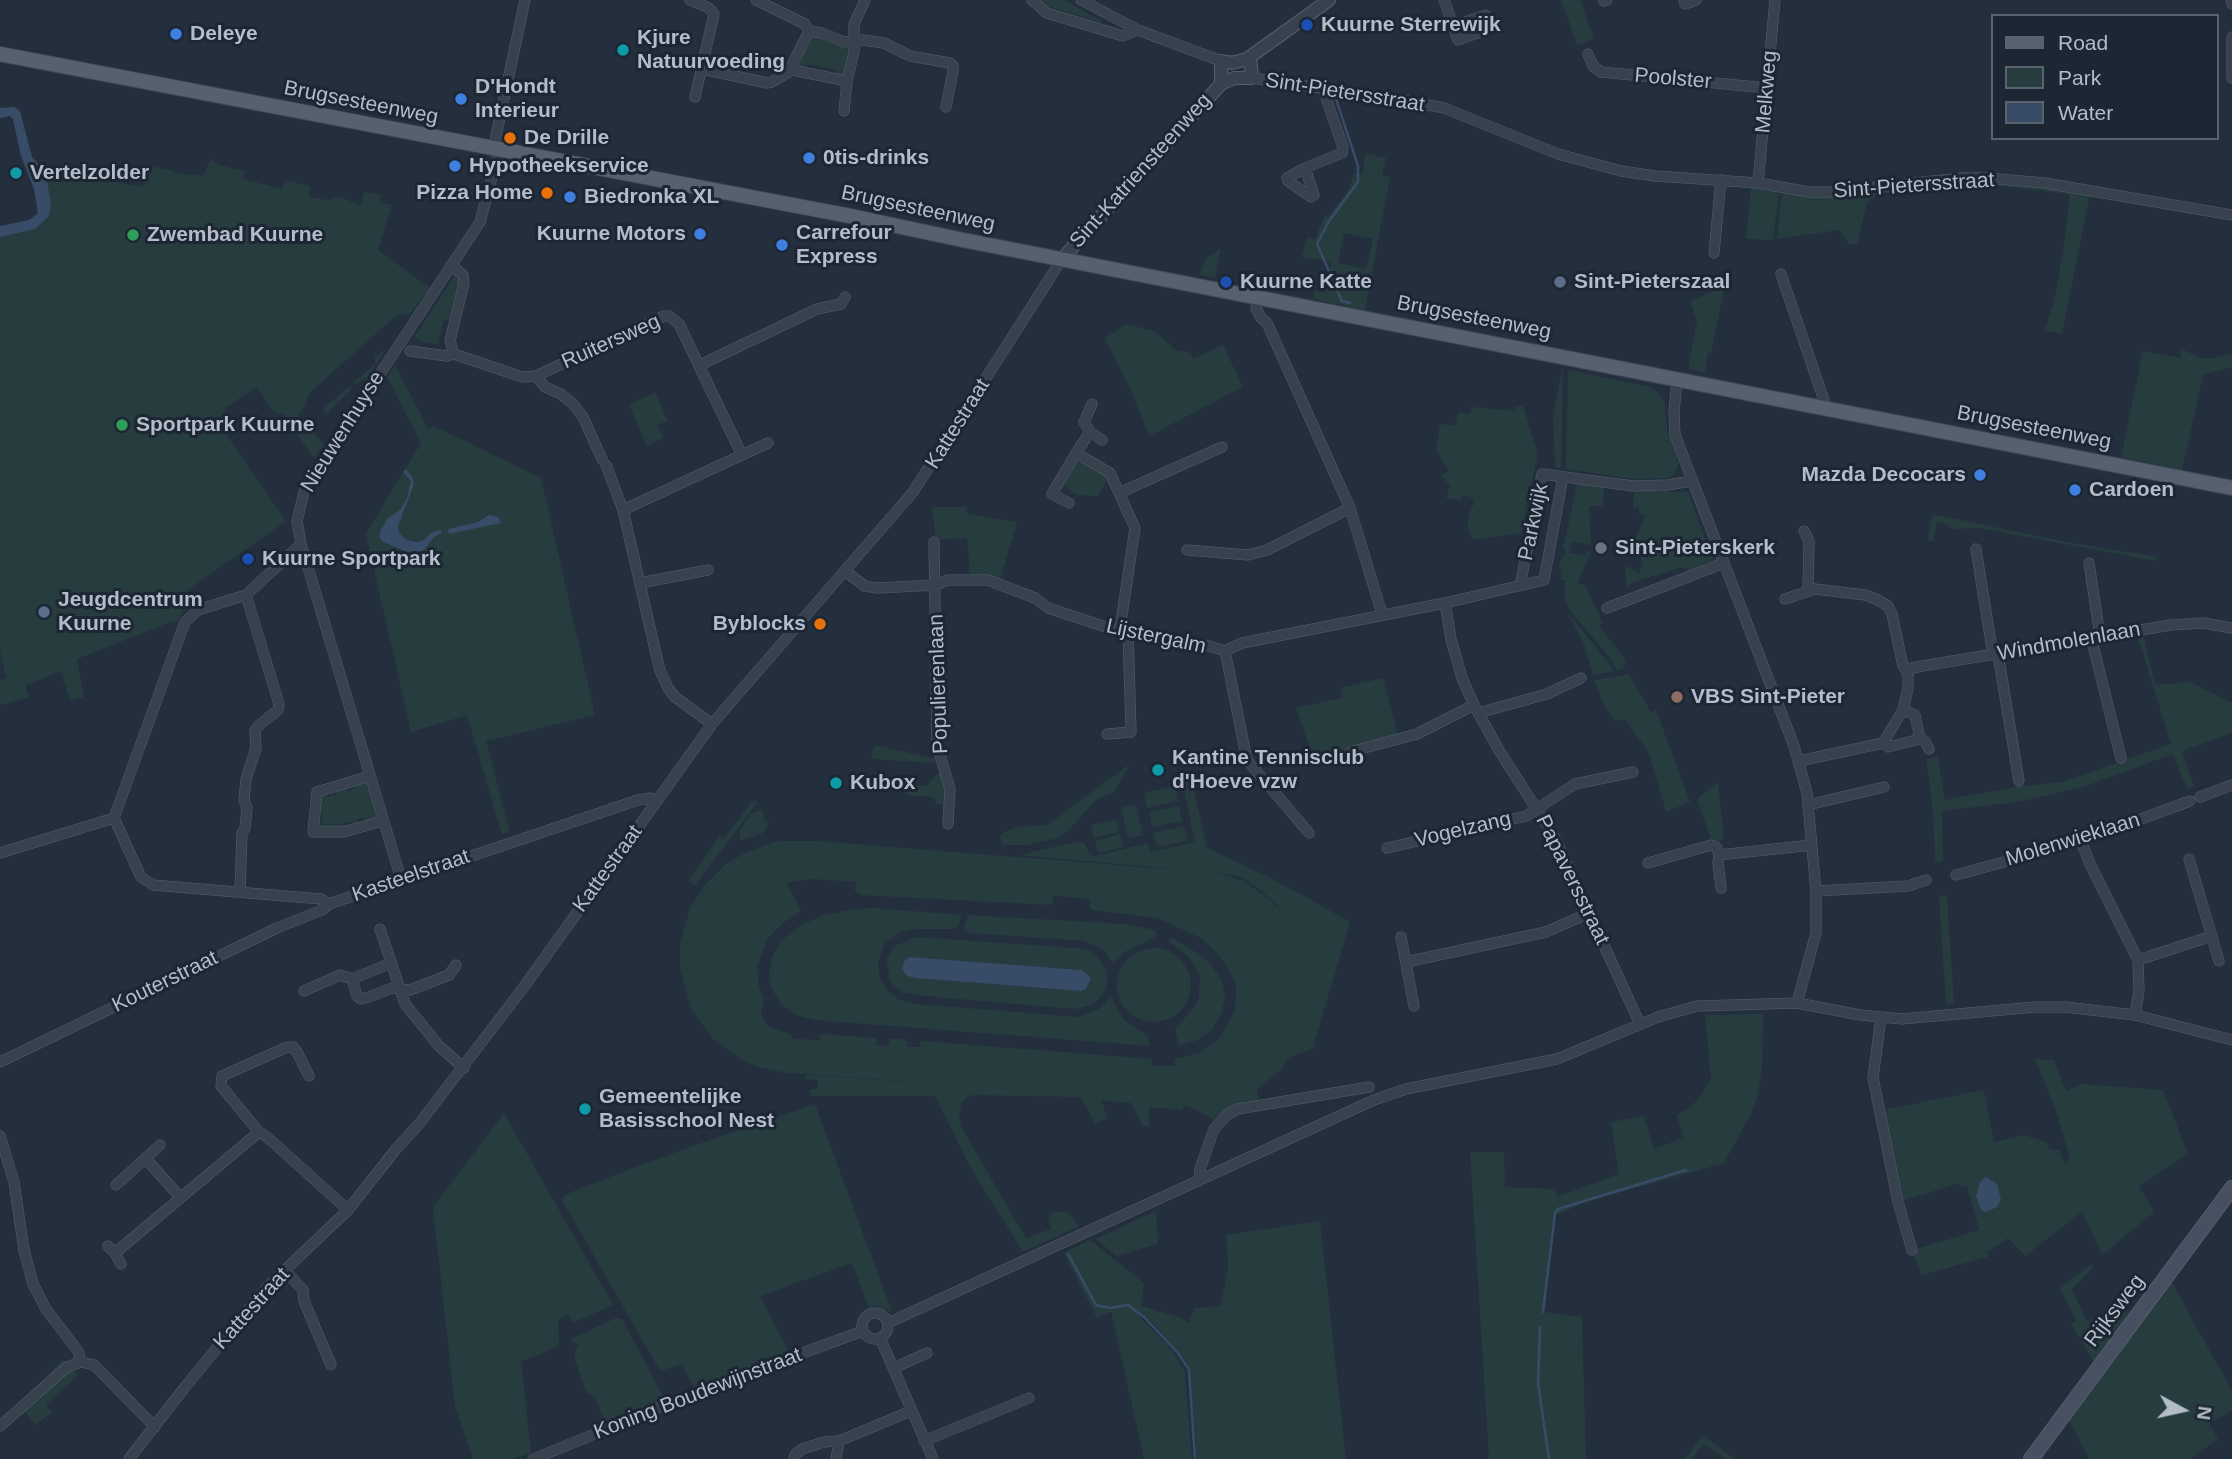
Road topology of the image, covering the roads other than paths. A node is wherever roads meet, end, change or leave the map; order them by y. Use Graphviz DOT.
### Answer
graph roads {
  1 [pos="525,0"];
  2 [pos="690,0"];
  3 [pos="757,0"];
  4 [pos="865,0"];
  5 [pos="1032,0"];
  6 [pos="1081,0"];
  7 [pos="1329,0"];
  8 [pos="1444,0"];
  9 [pos="1684,0"];
  10 [pos="1696,0"];
  11 [pos="1775,0"];
  12 [pos="1453,26"];
  13 [pos="1139,30"];
  14 [pos="809,31"];
  15 [pos="2232,37"];
  16 [pos="854,42"];
  17 [pos="0,54"];
  18 [pos="1588,54"];
  19 [pos="1247,59"];
  20 [pos="1221,61"];
  21 [pos="702,69"];
  22 [pos="792,70"];
  23 [pos="1252,78"];
  24 [pos="2232,78"];
  25 [pos="847,81"];
  26 [pos="1221,83"];
  27 [pos="1767,88"];
  28 [pos="1327,89"];
  29 [pos="695,97"];
  30 [pos="946,107"];
  31 [pos="844,111"];
  32 [pos="496,150"];
  33 [pos="1305,167"];
  34 [pos="1721,180"];
  35 [pos="1758,183"];
  36 [pos="2232,215"];
  37 [pos="1714,253"];
  38 [pos="1062,259"];
  39 [pos="451,265"];
  40 [pos="1782,274"];
  41 [pos="845,297"];
  42 [pos="1264,299"];
  43 [pos="410,351"];
  44 [pos="454,354"];
  45 [pos="700,365"];
  46 [pos="536,376"];
  47 [pos="1677,380"];
  48 [pos="1092,404"];
  49 [pos="1827,409"];
  50 [pos="1090,432"];
  51 [pos="1102,440"];
  52 [pos="768,443"];
  53 [pos="1222,447"];
  54 [pos="1076,453"];
  55 [pos="742,455"];
  56 [pos="1563,478"];
  57 [pos="1692,481"];
  58 [pos="2232,488"];
  59 [pos="1119,493"];
  60 [pos="1069,503"];
  61 [pos="1350,508"];
  62 [pos="623,510"];
  63 [pos="1804,531"];
  64 [pos="934,542"];
  65 [pos="301,544"];
  66 [pos="1976,549"];
  67 [pos="1187,550"];
  68 [pos="1724,563"];
  69 [pos="2088,563"];
  70 [pos="708,570"];
  71 [pos="846,572"];
  72 [pos="640,583"];
  73 [pos="936,585"];
  74 [pos="1520,586"];
  75 [pos="1808,590"];
  76 [pos="246,595"];
  77 [pos="1785,600"];
  78 [pos="1446,603"];
  79 [pos="1607,608"];
  80 [pos="1382,614"];
  81 [pos="2232,628"];
  82 [pos="1124,630"];
  83 [pos="2096,637"];
  84 [pos="1225,651"];
  85 [pos="1995,654"];
  86 [pos="1908,673"];
  87 [pos="1581,678"];
  88 [pos="1476,709"];
  89 [pos="1903,710"];
  90 [pos="712,724"];
  91 [pos="1107,734"];
  92 [pos="1920,739"];
  93 [pos="1883,743"];
  94 [pos="1930,749"];
  95 [pos="1342,757"];
  96 [pos="2120,758"];
  97 [pos="1799,761"];
  98 [pos="1633,772"];
  99 [pos="370,776"];
  100 [pos="2019,781"];
  101 [pos="2232,785"];
  102 [pos="1884,787"];
  103 [pos="657,801"];
  104 [pos="1808,804"];
  105 [pos="1538,808"];
  106 [pos="114,818"];
  107 [pos="383,821"];
  108 [pos="948,824"];
  109 [pos="1310,833"];
  110 [pos="2081,841"];
  111 [pos="1812,845"];
  112 [pos="1387,848"];
  113 [pos="0,853"];
  114 [pos="1719,855"];
  115 [pos="2189,859"];
  116 [pos="1648,863"];
  117 [pos="1956,875"];
  118 [pos="401,879"];
  119 [pos="1926,880"];
  120 [pos="1721,888"];
  121 [pos="1816,891"];
  122 [pos="240,892"];
  123 [pos="329,904"];
  124 [pos="1589,913"];
  125 [pos="380,929"];
  126 [pos="2212,936"];
  127 [pos="1401,937"];
  128 [pos="2138,960"];
  129 [pos="2219,961"];
  130 [pos="391,962"];
  131 [pos="1406,962"];
  132 [pos="456,965"];
  133 [pos="352,979"];
  134 [pos="399,989"];
  135 [pos="304,991"];
  136 [pos="1797,1003"];
  137 [pos="1414,1006"];
  138 [pos="2134,1015"];
  139 [pos="1881,1017"];
  140 [pos="1640,1024"];
  141 [pos="2232,1040"];
  142 [pos="0,1062"];
  143 [pos="464,1068"];
  144 [pos="309,1076"];
  145 [pos="1369,1087"];
  146 [pos="260,1132"];
  147 [pos="0,1136"];
  148 [pos="160,1145"];
  149 [pos="146,1159"];
  150 [pos="1199,1181"];
  151 [pos="116,1185"];
  152 [pos="2232,1188"];
  153 [pos="180,1197"];
  154 [pos="348,1210"];
  155 [pos="1912,1250"];
  156 [pos="121,1264"];
  157 [pos="285,1271"];
  158 [pos="888,1323"];
  159 [pos="863,1331"];
  160 [pos="880,1338"];
  161 [pos="927,1353"];
  162 [pos="81,1362"];
  163 [pos="331,1365"];
  164 [pos="894,1368"];
  165 [pos="1029,1398"];
  166 [pos="911,1411"];
  167 [pos="0,1426"];
  168 [pos="155,1427"];
  169 [pos="839,1441"];
  170 [pos="925,1441"];
  171 [pos="129,1459"];
  172 [pos="536,1459"];
  173 [pos="794,1459"];
  174 [pos="836,1459"];
  175 [pos="933,1459"];
  176 [pos="2031,1459"];
  1 -- 32 [label="street, Nieuwenhuyse"];
  2 -- 21 [label="street"];
  3 -- 14 [label="street"];
  4 -- 16 [label="street"];
  5 -- 13 [label="street"];
  6 -- 13 [label="street"];
  7 -- 19 [label="street"];
  8 -- 12 [label="street"];
  9 -- 10 [label="street"];
  11 -- 27 [label="street, Melkweg"];
  13 -- 20 [label="street"];
  14 -- 16 [label="street"];
  14 -- 22 [label="street"];
  15 -- 24 [label="street"];
  16 -- 25 [label="street"];
  16 -- 30 [label="street"];
  17 -- 32 [label="main road, Brugsesteenweg"];
  18 -- 27 [label="street, Poolster"];
  19 -- 20 [label="street"];
  19 -- 23 [label="street"];
  20 -- 26 [label="street, Sint-Katriensteenweg"];
  21 -- 22 [label="street"];
  21 -- 29 [label="street"];
  22 -- 25 [label="street"];
  23 -- 26 [label="street, Sint-Katriensteenweg"];
  23 -- 28 [label="street, Sint-Pietersstraat"];
  25 -- 31 [label="street"];
  26 -- 38 [label="street, Sint-Katriensteenweg"];
  27 -- 35 [label="street, Melkweg"];
  28 -- 33 [label="street"];
  28 -- 34 [label="street, Sint-Pietersstraat"];
  32 -- 38 [label="main road, Brugsesteenweg"];
  32 -- 39 [label="street, Nieuwenhuyse"];
  34 -- 35 [label="street, Sint-Pietersstraat"];
  34 -- 37 [label="street"];
  35 -- 36 [label="street, Sint-Pietersstraat"];
  38 -- 42 [label="main road, Brugsesteenweg"];
  38 -- 71 [label="street, Kattestraat"];
  39 -- 44 [label="street"];
  39 -- 65 [label="street, Nieuwenhuyse"];
  40 -- 49 [label="street"];
  41 -- 45 [label="street"];
  42 -- 47 [label="main road, Brugsesteenweg"];
  42 -- 61 [label="street"];
  43 -- 44 [label="street"];
  44 -- 46 [label="street"];
  45 -- 46 [label="street, Ruitersweg"];
  45 -- 55 [label="street, Ruitersweg"];
  46 -- 62 [label="street"];
  47 -- 49 [label="main road, Brugsesteenweg"];
  47 -- 57 [label="street"];
  48 -- 50 [label="street"];
  49 -- 58 [label="main road, Brugsesteenweg"];
  50 -- 51 [label="street"];
  50 -- 54 [label="street"];
  52 -- 55 [label="street"];
  53 -- 59 [label="street"];
  54 -- 59 [label="street"];
  54 -- 60 [label="street"];
  55 -- 62 [label="street"];
  56 -- 57 [label="street, Parkwijk"];
  56 -- 74 [label="street, Parkwijk"];
  56 -- 74 [label="street, Parkwijk"];
  57 -- 68 [label="street"];
  59 -- 82 [label="street"];
  61 -- 67 [label="street"];
  61 -- 80 [label="street"];
  62 -- 72 [label="street"];
  63 -- 75 [label="street"];
  64 -- 73 [label="street"];
  65 -- 76 [label="street"];
  65 -- 99 [label="street, Nieuwenhuyse"];
  66 -- 85 [label="street"];
  68 -- 79 [label="street"];
  68 -- 97 [label="street"];
  69 -- 83 [label="street"];
  70 -- 72 [label="street"];
  71 -- 73 [label="street, Lijstergalm"];
  71 -- 90 [label="street, Kattestraat"];
  72 -- 90 [label="street"];
  73 -- 82 [label="street, Lijstergalm"];
  73 -- 108 [label="street, Populierenlaan"];
  74 -- 78 [label="street, Lijstergalm"];
  75 -- 77 [label="street"];
  75 -- 86 [label="street"];
  76 -- 106 [label="street"];
  76 -- 122 [label="street"];
  78 -- 80 [label="street, Lijstergalm"];
  78 -- 88 [label="street, Papaversstraat"];
  80 -- 84 [label="street, Lijstergalm"];
  81 -- 83 [label="street, Windmolenlaan"];
  82 -- 84 [label="street, Lijstergalm"];
  82 -- 91 [label="street"];
  83 -- 85 [label="street, Windmolenlaan"];
  83 -- 96 [label="street"];
  84 -- 109 [label="street"];
  85 -- 86 [label="street, Windmolenlaan"];
  85 -- 100 [label="street"];
  86 -- 89 [label="street"];
  87 -- 88 [label="street"];
  88 -- 95 [label="street"];
  88 -- 105 [label="street, Papaversstraat"];
  89 -- 92 [label="street"];
  89 -- 93 [label="street"];
  90 -- 103 [label="street, Kattestraat"];
  92 -- 93 [label="street"];
  92 -- 94 [label="street"];
  93 -- 97 [label="street"];
  97 -- 104 [label="street"];
  98 -- 105 [label="street, Vogelzang"];
  99 -- 107 [label="street, Nieuwenhuyse"];
  99 -- 107 [label="street"];
  101 -- 110 [label="street, Molenwieklaan"];
  102 -- 104 [label="street"];
  103 -- 118 [label="street, Kasteelstraat"];
  103 -- 143 [label="street, Kattestraat"];
  104 -- 111 [label="street"];
  105 -- 112 [label="street, Vogelzang"];
  105 -- 124 [label="street, Papaversstraat"];
  106 -- 113 [label="street"];
  106 -- 122 [label="street, Kasteelstraat"];
  107 -- 118 [label="street, Nieuwenhuyse"];
  110 -- 117 [label="street, Molenwieklaan"];
  110 -- 128 [label="street"];
  111 -- 114 [label="street"];
  111 -- 121 [label="street"];
  114 -- 116 [label="street"];
  114 -- 120 [label="street"];
  115 -- 126 [label="street"];
  118 -- 123 [label="street, Kasteelstraat"];
  119 -- 121 [label="street"];
  121 -- 136 [label="street"];
  122 -- 123 [label="street, Kasteelstraat"];
  123 -- 142 [label="street, Kouterstraat"];
  124 -- 131 [label="street"];
  124 -- 140 [label="street, Papaversstraat"];
  125 -- 130 [label="street"];
  126 -- 128 [label="street"];
  126 -- 129 [label="street"];
  127 -- 131 [label="street"];
  128 -- 138 [label="street"];
  130 -- 133 [label="street"];
  130 -- 134 [label="street"];
  131 -- 137 [label="street"];
  132 -- 134 [label="street"];
  133 -- 134 [label="street"];
  133 -- 135 [label="street"];
  134 -- 143 [label="street"];
  136 -- 139 [label="street"];
  136 -- 140 [label="street"];
  138 -- 139 [label="street"];
  138 -- 141 [label="street"];
  139 -- 155 [label="street"];
  140 -- 150 [label="street"];
  143 -- 154 [label="street, Kattestraat"];
  144 -- 146 [label="street"];
  145 -- 150 [label="street"];
  146 -- 153 [label="street"];
  146 -- 154 [label="street"];
  147 -- 162 [label="street"];
  148 -- 149 [label="street"];
  149 -- 151 [label="street"];
  149 -- 153 [label="street"];
  150 -- 158 [label="street"];
  152 -- 176 [label="main road, Rijksweg"];
  153 -- 156 [label="street"];
  154 -- 157 [label="street, Kattestraat"];
  157 -- 163 [label="street"];
  157 -- 168 [label="street, Kattestraat"];
  158 -- 159 [label="street"];
  158 -- 160 [label="street"];
  159 -- 160 [label="street"];
  159 -- 172 [label="street, Koning Boudewijnstraat"];
  160 -- 164 [label="street"];
  161 -- 164 [label="street"];
  162 -- 167 [label="street"];
  162 -- 168 [label="street"];
  164 -- 166 [label="street"];
  165 -- 170 [label="street"];
  166 -- 169 [label="street"];
  166 -- 170 [label="street"];
  168 -- 171 [label="street, Kattestraat"];
  169 -- 173 [label="street"];
  169 -- 174 [label="street"];
  170 -- 175 [label="street"];
}
